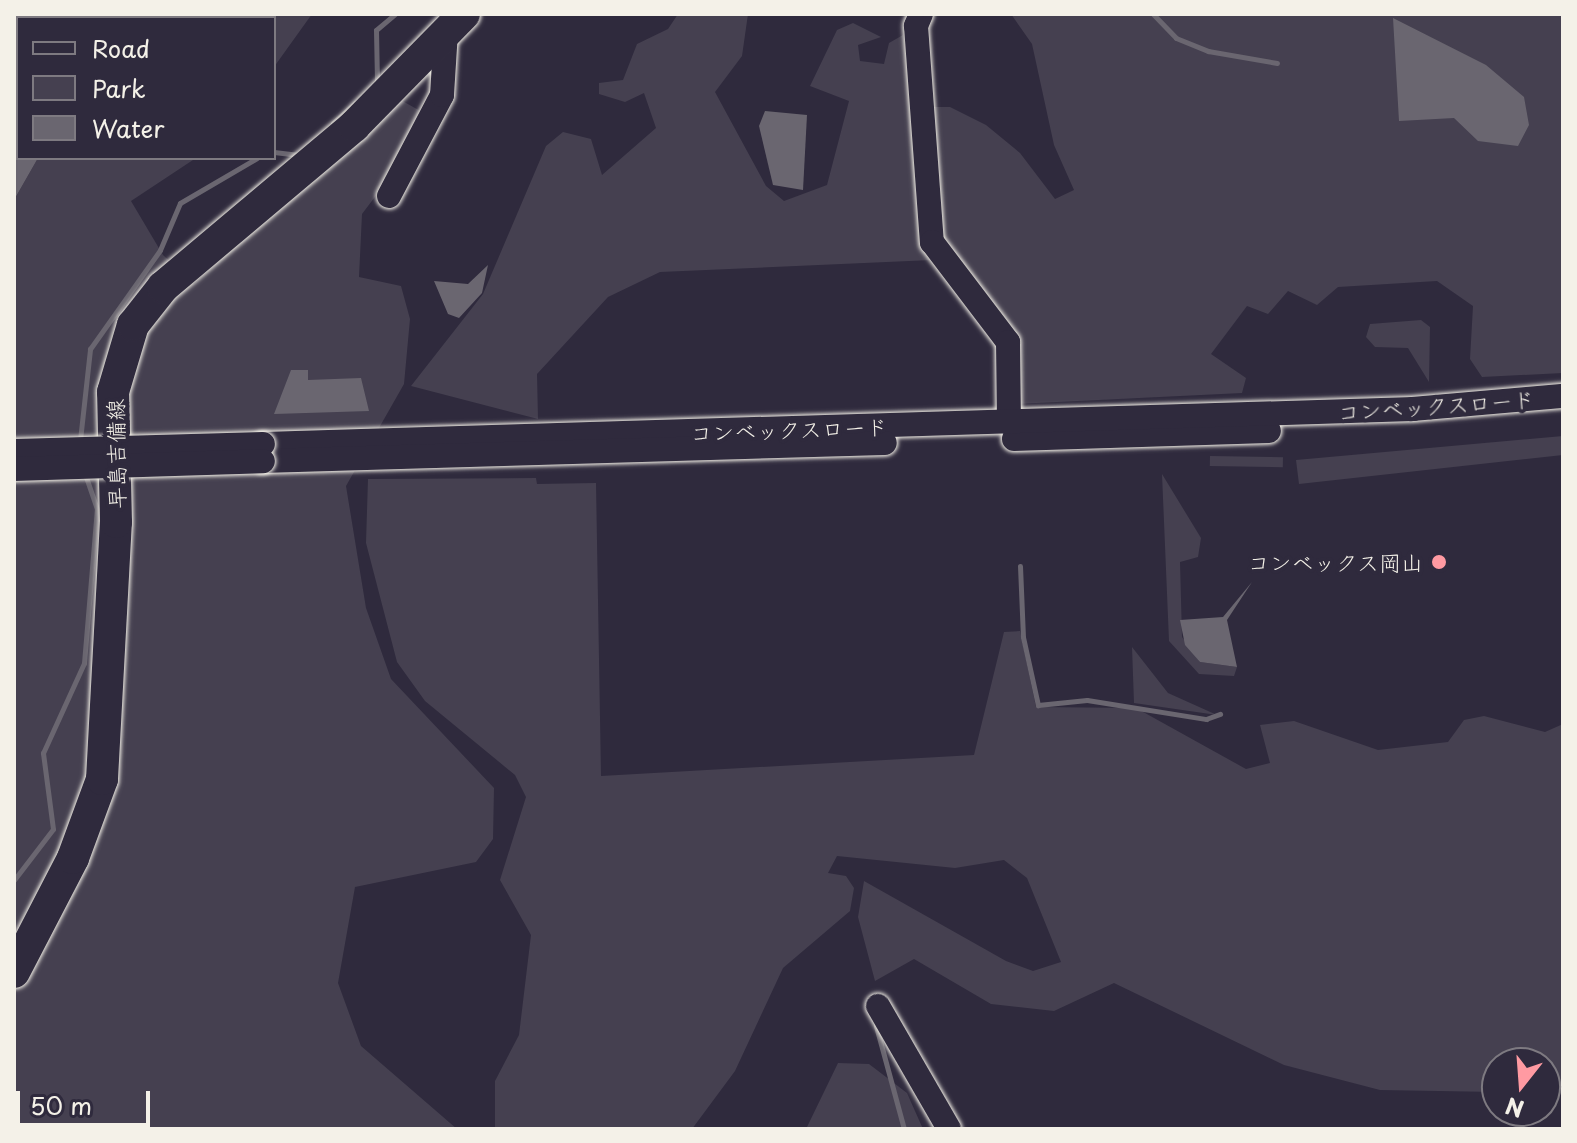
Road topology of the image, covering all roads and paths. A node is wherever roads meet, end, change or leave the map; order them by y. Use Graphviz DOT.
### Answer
graph roads {
  1 [pos="921,14"];
  2 [pos="455,23"];
  3 [pos="389,196"];
  4 [pos="1563,396"];
  5 [pos="1563,413"];
  6 [pos="1009,423"];
  7 [pos="14,451"];
  8 [pos="263,452"];
  9 [pos="14,469"];
  10 [pos="14,972"];
  11 [pos="878,1006"];
  12 [pos="949,1129"];
  1 -- 6 [label="street"];
  2 -- 3 [label="street"];
  2 -- 10 [label="main road, 早島吉備線"];
  4 -- 6 [label="street, コンベックスロード"];
  5 -- 8 [label="street, コンベックスロード"];
  6 -- 8 [label="street, コンベックスロード"];
  7 -- 8 [label="street, コンベックスロード, bridge"];
  8 -- 9 [label="street, コンベックスロード, bridge"];
  11 -- 12 [label="street"];
}
